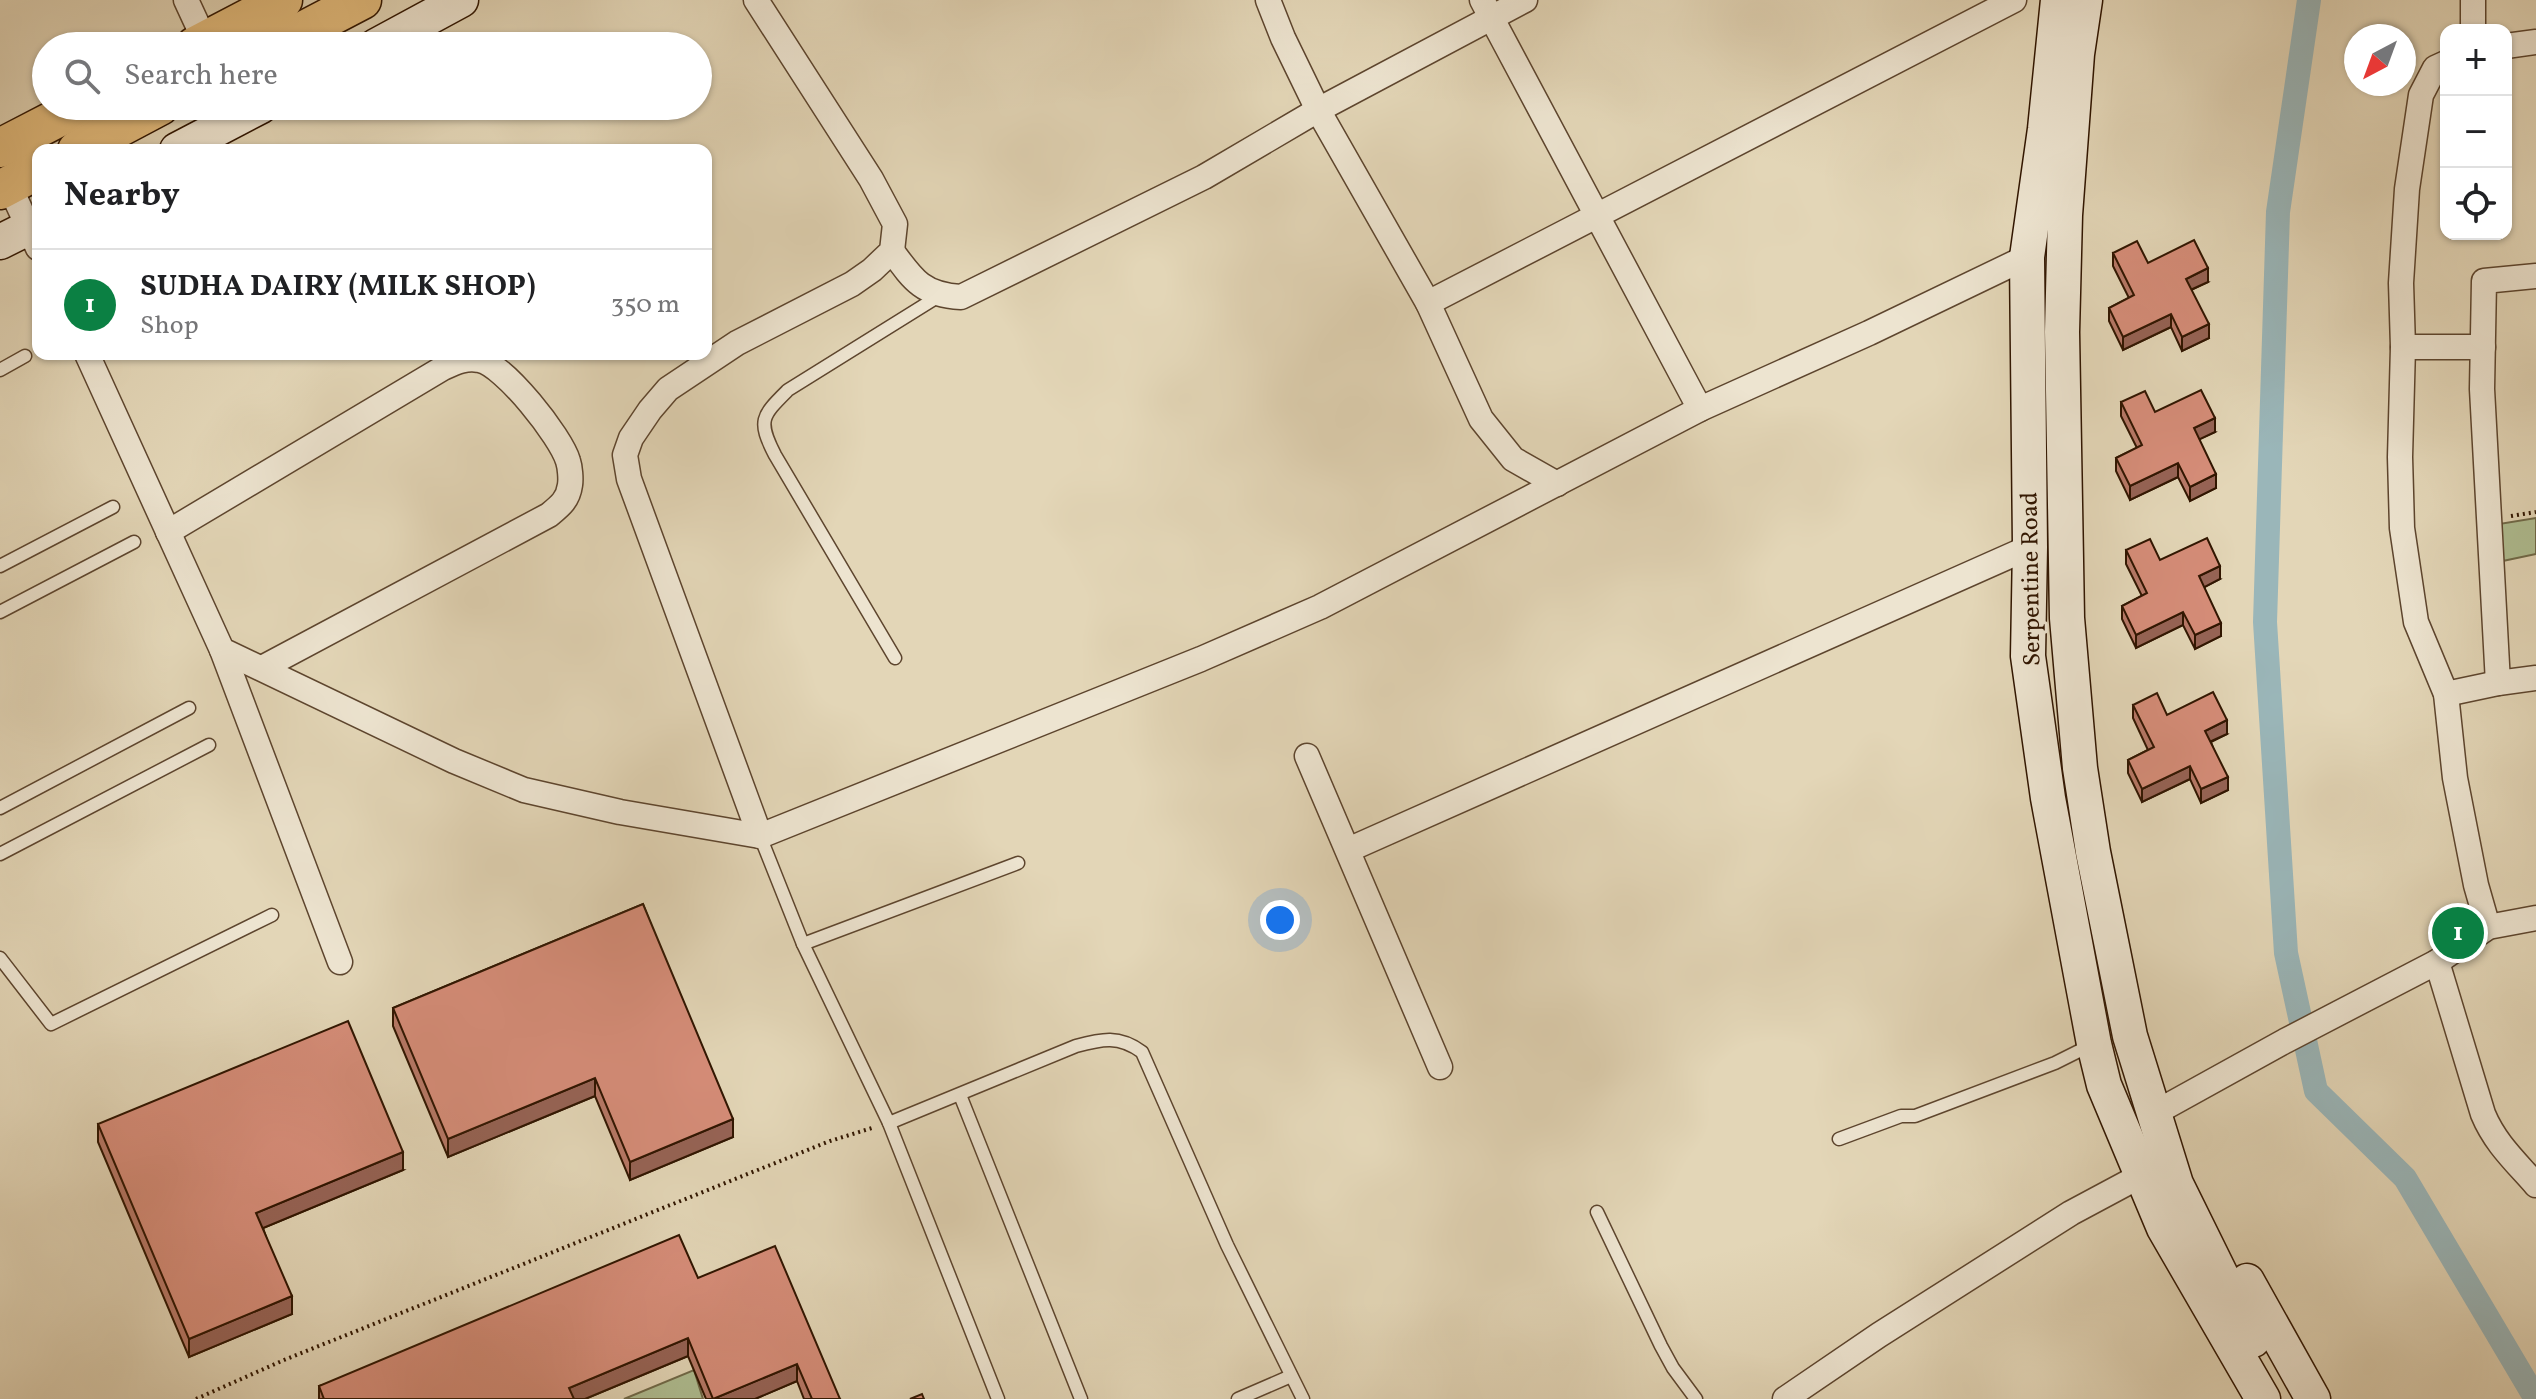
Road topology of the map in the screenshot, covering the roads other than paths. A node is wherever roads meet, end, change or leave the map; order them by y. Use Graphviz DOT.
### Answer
graph roads {
  1 [pos="186,0"];
  2 [pos="283,0"];
  3 [pos="362,0"];
  4 [pos="461,0"];
  5 [pos="756,0"];
  6 [pos="1268,0"];
  7 [pos="1525,0"];
  8 [pos="2014,0"];
  9 [pos="2058,0"];
  10 [pos="2085,0"];
  11 [pos="2473,0"];
  12 [pos="1486,9"];
  13 [pos="2473,24"];
  14 [pos="196,32"];
  15 [pos="221,32"];
  16 [pos="301,32"];
  17 [pos="402,32"];
  18 [pos="2536,42"];
  19 [pos="2512,45"];
  20 [pos="2440,66"];
  21 [pos="1318,110"];
  22 [pos="54,120"];
  23 [pos="134,120"];
  24 [pos="234,120"];
  25 [pos="88,144"];
  26 [pos="188,144"];
  27 [pos="0,148"];
  28 [pos="16,182"];
  29 [pos="1596,216"];
  30 [pos="26,235"];
  31 [pos="892,251"];
  32 [pos="2027,257"];
  33 [pos="2536,276"];
  34 [pos="939,296"];
  35 [pos="1428,303"];
  36 [pos="2403,347"];
  37 [pos="2483,347"];
  38 [pos="25,356"];
  39 [pos="712,359"];
  40 [pos="90,360"];
  41 [pos="711,360"];
  42 [pos="0,370"];
  43 [pos="1700,409"];
  44 [pos="1557,484"];
  45 [pos="113,507"];
  46 [pos="168,532"];
  47 [pos="134,542"];
  48 [pos="2030,547"];
  49 [pos="0,566"];
  50 [pos="0,612"];
  51 [pos="222,650"];
  52 [pos="895,658"];
  53 [pos="262,668"];
  54 [pos="2536,678"];
  55 [pos="2498,683"];
  56 [pos="2446,694"];
  57 [pos="189,708"];
  58 [pos="209,745"];
  59 [pos="1307,756"];
  60 [pos="2084,795"];
  61 [pos="2048,798"];
  62 [pos="0,808"];
  63 [pos="760,836"];
  64 [pos="1348,850"];
  65 [pos="0,854"];
  66 [pos="1018,863"];
  67 [pos="272,915"];
  68 [pos="2536,918"];
  69 [pos="2107,922"];
  70 [pos="2488,927"];
  71 [pos="2072,930"];
  72 [pos="803,944"];
  73 [pos="0,958"];
  74 [pos="340,962"];
  75 [pos="2437,962"];
  76 [pos="2112,1040"];
  77 [pos="1440,1067"];
  78 [pos="960,1095"];
  79 [pos="2153,1114"];
  80 [pos="889,1123"];
  81 [pos="1839,1139"];
  82 [pos="2536,1185"];
  83 [pos="2164,1190"];
  84 [pos="1597,1212"];
  85 [pos="1291,1376"];
  86 [pos="998,1399"];
  87 [pos="1081,1399"];
  88 [pos="1238,1399"];
  89 [pos="1303,1399"];
  90 [pos="1696,1399"];
  91 [pos="1785,1399"];
  92 [pos="2263,1399"];
  93 [pos="2282,1399"];
  94 [pos="2313,1399"];
  1 -- 14 [label="street"];
  2 -- 15 [label="main road"];
  3 -- 16 [label="main road"];
  4 -- 17 [label="main road"];
  5 -- 31 [label="street"];
  6 -- 21 [label="street"];
  7 -- 12 [label="street"];
  8 -- 29 [label="street"];
  9 -- 32 [label="main road, Serpentine Road"];
  10 -- 60 [label="main road"];
  11 -- 13 [label="street"];
  12 -- 21 [label="street"];
  12 -- 29 [label="street"];
  18 -- 19 [label="street"];
  20 -- 36 [label="street"];
  21 -- 34 [label="street"];
  21 -- 35 [label="street"];
  22 -- 27 [label="main road"];
  23 -- 25 [label="main road"];
  24 -- 26 [label="main road"];
  28 -- 30 [label="street"];
  29 -- 35 [label="street"];
  29 -- 43 [label="street"];
  31 -- 34 [label="street"];
  31 -- 39 [label="street"];
  32 -- 43 [label="street"];
  32 -- 48 [label="main road, Serpentine Road"];
  33 -- 37 [label="street"];
  34 -- 52 [label="lane"];
  35 -- 44 [label="street"];
  36 -- 37 [label="street"];
  36 -- 56 [label="street"];
  37 -- 55 [label="street"];
  38 -- 42 [label="lane"];
  40 -- 46 [label="street"];
  41 -- 63 [label="street"];
  43 -- 44 [label="street"];
  44 -- 63 [label="street"];
  45 -- 49 [label="lane"];
  46 -- 51 [label="street"];
  46 -- 53 [label="street"];
  47 -- 50 [label="lane"];
  48 -- 61 [label="main road, Serpentine Road"];
  48 -- 64 [label="street"];
  51 -- 53 [label="street"];
  51 -- 74 [label="street"];
  53 -- 63 [label="street"];
  54 -- 55 [label="street"];
  55 -- 56 [label="street"];
  56 -- 70 [label="street"];
  57 -- 62 [label="lane"];
  58 -- 65 [label="lane"];
  59 -- 64 [label="street"];
  60 -- 61 [label="main road"];
  60 -- 69 [label="main road"];
  61 -- 71 [label="main road, Serpentine Road"];
  63 -- 72 [label="lane"];
  64 -- 77 [label="street"];
  66 -- 72 [label="lane"];
  67 -- 73 [label="lane"];
  68 -- 70 [label="street"];
  69 -- 71 [label="main road"];
  69 -- 76 [label="main road"];
  70 -- 75 [label="street"];
  71 -- 76 [label="main road, Serpentine Road"];
  72 -- 80 [label="lane"];
  75 -- 79 [label="street"];
  75 -- 82 [label="street"];
  76 -- 79 [label="main road"];
  76 -- 81 [label="lane"];
  76 -- 83 [label="main road, Serpentine Road"];
  78 -- 80 [label="lane"];
  78 -- 85 [label="lane"];
  78 -- 87 [label="lane"];
  79 -- 83 [label="main road"];
  80 -- 86 [label="lane"];
  83 -- 91 [label="street"];
  83 -- 92 [label="main road"];
  83 -- 93 [label="main road"];
  83 -- 94 [label="main road"];
  84 -- 90 [label="lane"];
  85 -- 88 [label="lane"];
  85 -- 89 [label="lane"];
}
